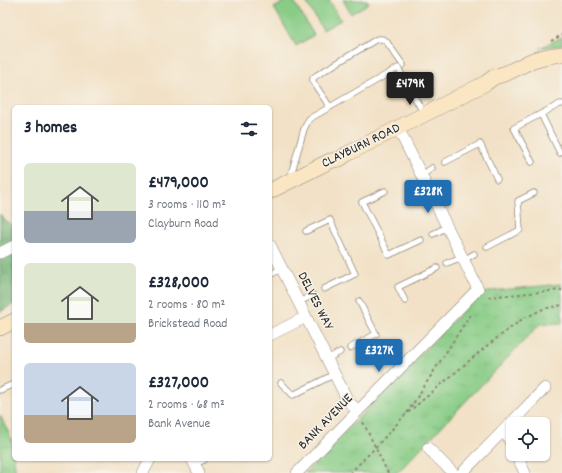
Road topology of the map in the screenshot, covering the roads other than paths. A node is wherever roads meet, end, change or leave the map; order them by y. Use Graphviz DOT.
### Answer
graph roads {
  1 [pos="562,54"];
  2 [pos="403,65"];
  3 [pos="562,104"];
  4 [pos="330,107"];
  5 [pos="424,114"];
  6 [pos="541,114"];
  7 [pos="398,128"];
  8 [pos="560,153"];
  9 [pos="445,162"];
  10 [pos="532,162"];
  11 [pos="432,168"];
  12 [pos="422,176"];
  13 [pos="497,179"];
  14 [pos="292,180"];
  15 [pos="272,191"];
  16 [pos="384,191"];
  17 [pos="534,193"];
  18 [pos="447,227"];
  19 [pos="306,231"];
  20 [pos="433,234"];
  21 [pos="421,240"];
  22 [pos="12,247"];
  23 [pos="487,247"];
  24 [pos="272,249"];
  25 [pos="0,252"];
  26 [pos="474,254"];
  27 [pos="463,258"];
  28 [pos="446,264"];
  29 [pos="282,268"];
  30 [pos="437,268"];
  31 [pos="272,274"];
  32 [pos="324,289"];
  33 [pos="313,294"];
  34 [pos="359,301"];
  35 [pos="405,301"];
  36 [pos="299,302"];
  37 [pos="306,317"];
  38 [pos="12,322"];
  39 [pos="0,328"];
  40 [pos="272,334"];
  41 [pos="350,348"];
  42 [pos="340,352"];
  43 [pos="327,359"];
  44 [pos="335,374"];
  45 [pos="281,383"];
  46 [pos="12,385"];
  47 [pos="546,388"];
  48 [pos="0,390"];
  49 [pos="358,411"];
  50 [pos="502,432"];
  51 [pos="506,435"];
  52 [pos="428,448"];
  53 [pos="149,461"];
  54 [pos="519,461"];
  55 [pos="143,473"];
  56 [pos="297,473"];
  57 [pos="453,473"];
  58 [pos="462,473"];
  59 [pos="525,473"];
  1 -- 5 [label="street, CLAYBURN ROAD"];
  2 -- 4 [label="lane"];
  3 -- 6 [label="lane"];
  4 -- 5 [label="lane"];
  4 -- 14 [label="lane"];
  5 -- 7 [label="street, CLAYBURN ROAD"];
  6 -- 8 [label="lane"];
  6 -- 10 [label="lane"];
  7 -- 12 [label="street"];
  7 -- 14 [label="street, CLAYBURN ROAD"];
  9 -- 13 [label="lane"];
  11 -- 12 [label="lane"];
  12 -- 18 [label="street"];
  14 -- 15 [label="street, CLAYBURN ROAD"];
  16 -- 21 [label="lane"];
  17 -- 23 [label="lane"];
  18 -- 20 [label="lane"];
  18 -- 27 [label="street"];
  19 -- 32 [label="lane"];
  22 -- 25 [label="street"];
  24 -- 29 [label="street, DELVES WAY"];
  26 -- 27 [label="lane"];
  27 -- 28 [label="lane"];
  27 -- 49 [label="street, BANK AVENUE"];
  29 -- 31 [label="lane"];
  29 -- 36 [label="street, DELVES WAY"];
  30 -- 35 [label="lane"];
  33 -- 36 [label="lane"];
  34 -- 41 [label="lane"];
  36 -- 37 [label="street, DELVES WAY"];
  37 -- 40 [label="street"];
  37 -- 43 [label="street, DELVES WAY"];
  38 -- 39 [label="street"];
  42 -- 43 [label="lane"];
  43 -- 44 [label="street, DELVES WAY"];
  44 -- 45 [label="lane"];
  44 -- 49 [label="street, DELVES WAY"];
  46 -- 48 [label="lane"];
  47 -- 50 [label="street"];
  49 -- 56 [label="street, BANK AVENUE"];
  50 -- 51 [label="street"];
  50 -- 58 [label="street"];
  52 -- 57 [label="street"];
  53 -- 55 [label="street"];
  54 -- 59 [label="street"];
}
